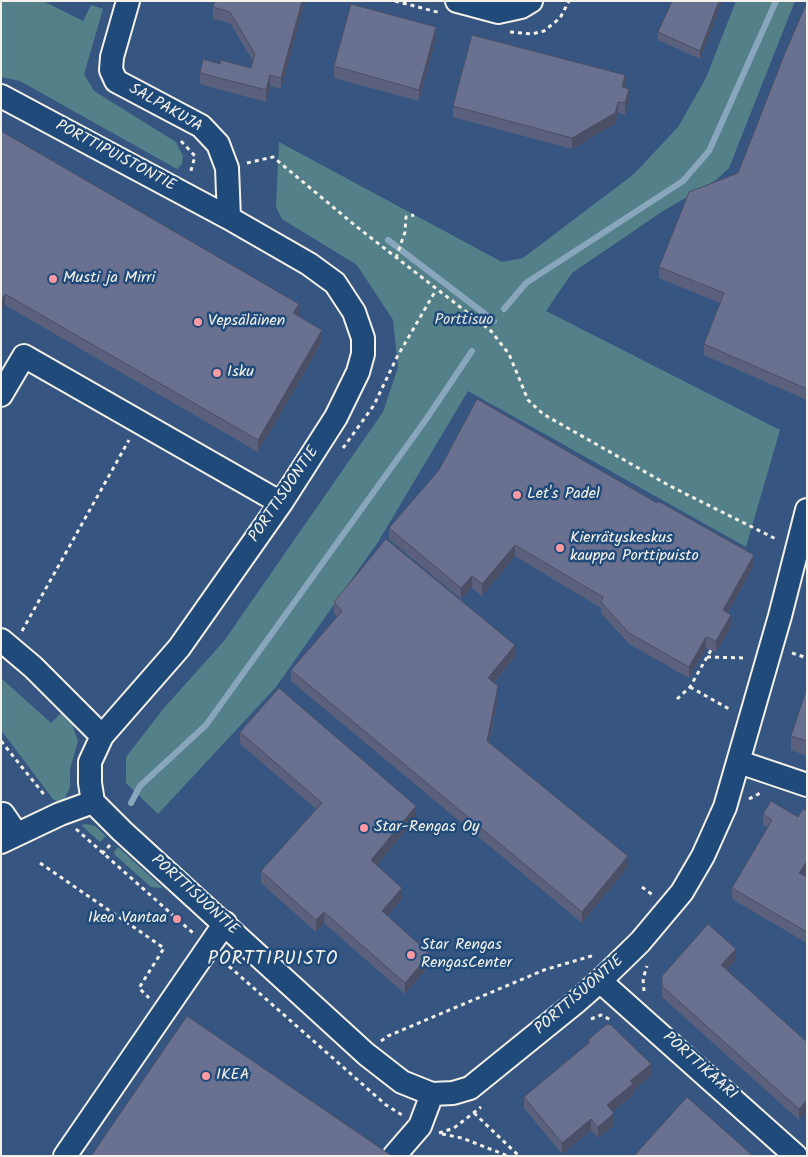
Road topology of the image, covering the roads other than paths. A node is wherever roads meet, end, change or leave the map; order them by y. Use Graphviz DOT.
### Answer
graph roads {
  1 [pos="128,1"];
  2 [pos="532,1"];
  3 [pos="470,3"];
  4 [pos="1,96"];
  5 [pos="229,218"];
  6 [pos="1,395"];
  7 [pos="281,503"];
  8 [pos="807,510"];
  9 [pos="807,562"];
  10 [pos="780,616"];
  11 [pos="6,644"];
  12 [pos="102,736"];
  13 [pos="739,762"];
  14 [pos="807,785"];
  15 [pos="93,802"];
  16 [pos="3,814"];
  17 [pos="9,838"];
  18 [pos="225,924"];
  19 [pos="600,981"];
  20 [pos="432,1094"];
  21 [pos="65,1156"];
  22 [pos="394,1156"];
  23 [pos="796,1156"];
  1 -- 5 [label="street, SALPAKUJA"];
  2 -- 3 [label="street"];
  4 -- 5 [label="street, PORTTIPUISTONTIE"];
  5 -- 7 [label="street, PORTTISUONTIE"];
  6 -- 7 [label="street"];
  7 -- 12 [label="street, PORTTISUONTIE"];
  8 -- 10 [label="street, PORTTISUONTIE"];
  9 -- 10 [label="street, PORTTISUONTIE"];
  10 -- 13 [label="street, PORTTISUONTIE"];
  11 -- 12 [label="street"];
  12 -- 15 [label="street, PORTTISUONTIE"];
  13 -- 14 [label="street"];
  13 -- 19 [label="street, PORTTISUONTIE"];
  15 -- 17 [label="street"];
  15 -- 18 [label="street, PORTTISUONTIE"];
  16 -- 17 [label="street"];
  18 -- 20 [label="street, PORTTISUONTIE"];
  18 -- 21 [label="street"];
  19 -- 20 [label="street, PORTTISUONTIE"];
  19 -- 23 [label="street, PORTTIKAARI"];
  20 -- 22 [label="street"];
}
